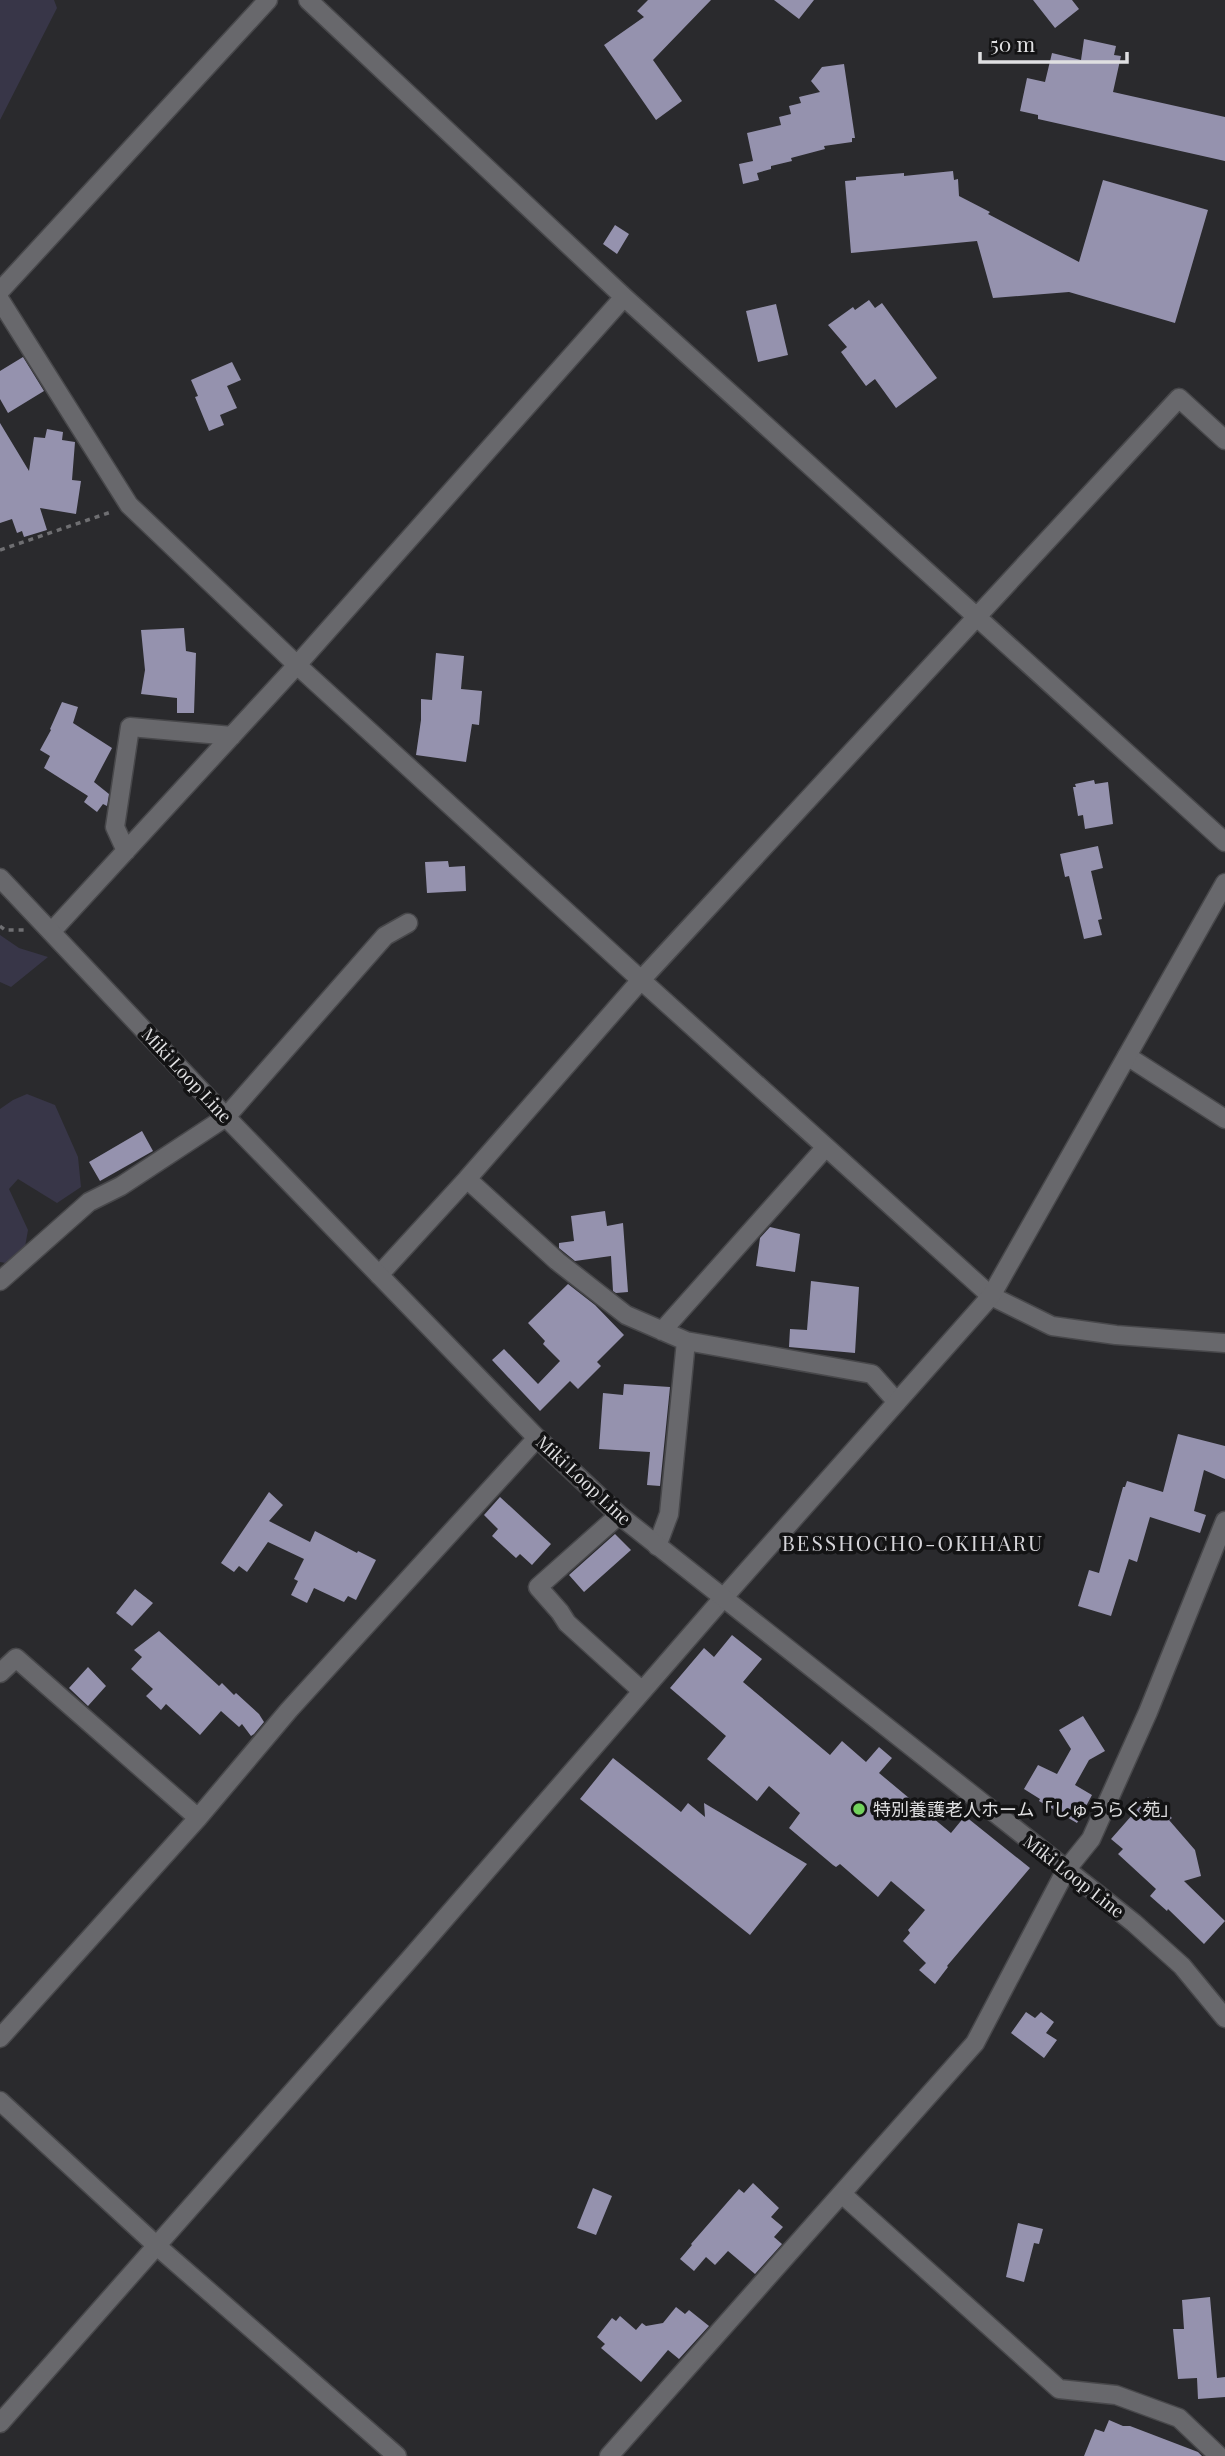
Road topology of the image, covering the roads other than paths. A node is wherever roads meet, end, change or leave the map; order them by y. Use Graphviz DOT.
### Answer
graph roads {
  1 [pos="268,0"];
  2 [pos="308,0"];
  3 [pos="0,291"];
  4 [pos="624,297"];
  5 [pos="0,300"];
  6 [pos="1225,440"];
  7 [pos="977,617"];
  8 [pos="297,665"];
  9 [pos="232,736"];
  10 [pos="1225,842"];
  11 [pos="126,851"];
  12 [pos="0,878"];
  13 [pos="1225,883"];
  14 [pos="408,923"];
  15 [pos="52,931"];
  16 [pos="640,980"];
  17 [pos="1127,1056"];
  18 [pos="226,1117"];
  19 [pos="1225,1119"];
  20 [pos="826,1147"];
  21 [pos="467,1179"];
  22 [pos="379,1275"];
  23 [pos="0,1281"];
  24 [pos="991,1296"];
  25 [pos="662,1331"];
  26 [pos="686,1341"];
  27 [pos="1225,1343"];
  28 [pos="897,1402"];
  29 [pos="537,1438"];
  30 [pos="619,1515"];
  31 [pos="1225,1521"];
  32 [pos="657,1546"];
  33 [pos="724,1597"];
  34 [pos="0,1673"];
  35 [pos="642,1691"];
  36 [pos="198,1818"];
  37 [pos="1066,1870"];
  38 [pos="1225,2018"];
  39 [pos="0,2038"];
  40 [pos="0,2101"];
  41 [pos="842,2194"];
  42 [pos="157,2246"];
  43 [pos="0,2423"];
  44 [pos="397,2456"];
  45 [pos="609,2456"];
  46 [pos="1219,2456"];
  1 -- 3 [label="street"];
  2 -- 4 [label="street"];
  4 -- 7 [label="street"];
  4 -- 8 [label="street"];
  5 -- 8 [label="street"];
  6 -- 7 [label="street"];
  7 -- 10 [label="street"];
  7 -- 16 [label="street"];
  8 -- 9 [label="street"];
  8 -- 16 [label="street"];
  9 -- 11 [label="street"];
  9 -- 11 [label="street"];
  11 -- 15 [label="street"];
  12 -- 15 [label="street, Miki Loop Line"];
  13 -- 17 [label="street"];
  14 -- 18 [label="street"];
  15 -- 18 [label="street, Miki Loop Line"];
  16 -- 20 [label="street"];
  16 -- 21 [label="street"];
  17 -- 19 [label="street"];
  17 -- 24 [label="street"];
  18 -- 22 [label="street, Miki Loop Line"];
  18 -- 23 [label="street"];
  20 -- 24 [label="street"];
  20 -- 25 [label="street"];
  21 -- 22 [label="street"];
  21 -- 25 [label="street"];
  22 -- 29 [label="street, Miki Loop Line"];
  24 -- 27 [label="street"];
  24 -- 28 [label="street"];
  25 -- 26 [label="street"];
  26 -- 28 [label="street"];
  26 -- 32 [label="street"];
  28 -- 33 [label="street"];
  29 -- 30 [label="street, Miki Loop Line"];
  29 -- 36 [label="street"];
  30 -- 32 [label="street, Miki Loop Line"];
  30 -- 35 [label="street"];
  31 -- 37 [label="street"];
  32 -- 33 [label="street, Miki Loop Line"];
  33 -- 35 [label="street"];
  33 -- 37 [label="street, Miki Loop Line"];
  34 -- 36 [label="street"];
  35 -- 42 [label="street"];
  36 -- 39 [label="street"];
  37 -- 38 [label="street, Miki Loop Line"];
  37 -- 41 [label="street"];
  40 -- 42 [label="street"];
  41 -- 45 [label="street"];
  41 -- 46 [label="street"];
  42 -- 43 [label="street"];
  42 -- 44 [label="street"];
}
